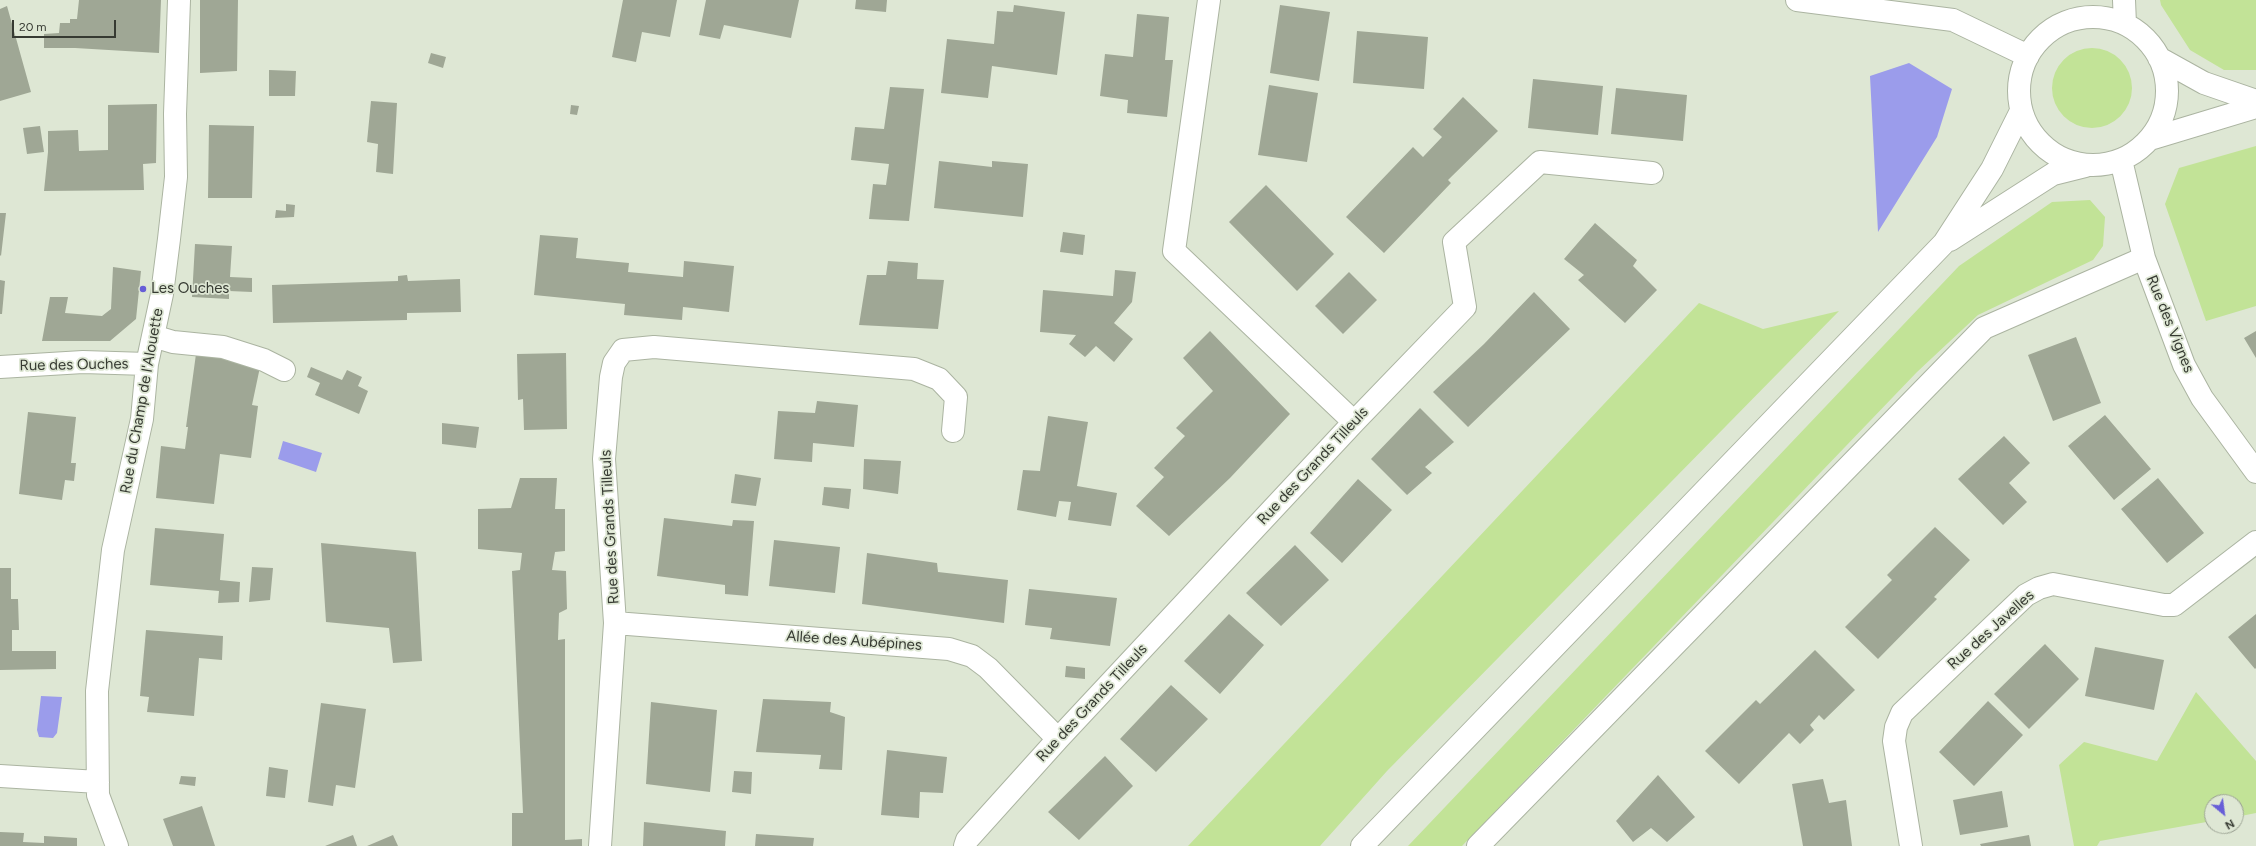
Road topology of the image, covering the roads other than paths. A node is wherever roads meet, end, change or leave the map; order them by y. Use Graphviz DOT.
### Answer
graph roads {
  1 [pos="179,0"];
  2 [pos="1209,0"];
  3 [pos="1797,0"];
  4 [pos="2124,0"];
  5 [pos="1829,2"];
  6 [pos="2124,24"];
  7 [pos="2028,56"];
  8 [pos="2159,58"];
  9 [pos="2256,100"];
  10 [pos="2256,107"];
  11 [pos="2021,112"];
  12 [pos="2150,139"];
  13 [pos="2121,160"];
  14 [pos="2085,166"];
  15 [pos="1652,173"];
  16 [pos="1944,243"];
  17 [pos="2144,258"];
  18 [pos="153,336"];
  19 [pos="147,364"];
  20 [pos="0,367"];
  21 [pos="284,370"];
  22 [pos="1354,422"];
  23 [pos="954,431"];
  24 [pos="2256,472"];
  25 [pos="2256,542"];
  26 [pos="615,623"];
  27 [pos="1058,739"];
  28 [pos="0,776"];
  29 [pos="98,782"];
  30 [pos="117,846"];
  31 [pos="600,846"];
  32 [pos="965,846"];
  33 [pos="1362,846"];
  34 [pos="1478,846"];
  35 [pos="1911,846"];
  1 -- 18 [label="street, Rue du Champ de l'Alouette"];
  2 -- 22 [label="street"];
  3 -- 5 [label="street"];
  4 -- 6 [label="street"];
  5 -- 7 [label="street"];
  6 -- 7 [label="street"];
  6 -- 8 [label="street"];
  7 -- 11 [label="street"];
  8 -- 9 [label="street"];
  8 -- 12 [label="street"];
  10 -- 12 [label="street"];
  11 -- 14 [label="street"];
  11 -- 16 [label="street"];
  12 -- 13 [label="street"];
  13 -- 14 [label="street"];
  13 -- 17 [label="street, Rue des Vignes"];
  14 -- 16 [label="street"];
  15 -- 22 [label="street, Rue des Grands Tilleuls"];
  16 -- 33 [label="street"];
  17 -- 24 [label="street, Rue des Vignes"];
  17 -- 34 [label="street"];
  18 -- 19 [label="street, Rue du Champ de l'Alouette"];
  18 -- 21 [label="street"];
  19 -- 20 [label="street, Rue des Ouches"];
  19 -- 29 [label="street, Rue du Champ de l'Alouette"];
  22 -- 27 [label="street, Rue des Grands Tilleuls"];
  23 -- 26 [label="street, Rue des Grands Tilleuls"];
  25 -- 35 [label="street, Rue des Javelles"];
  26 -- 27 [label="street, Allée des Aubépines"];
  26 -- 31 [label="street, Rue des Grands Tilleuls"];
  27 -- 32 [label="street, Rue des Grands Tilleuls"];
  28 -- 29 [label="street"];
  29 -- 30 [label="street, Rue du Champ de l'Alouette"];
}
